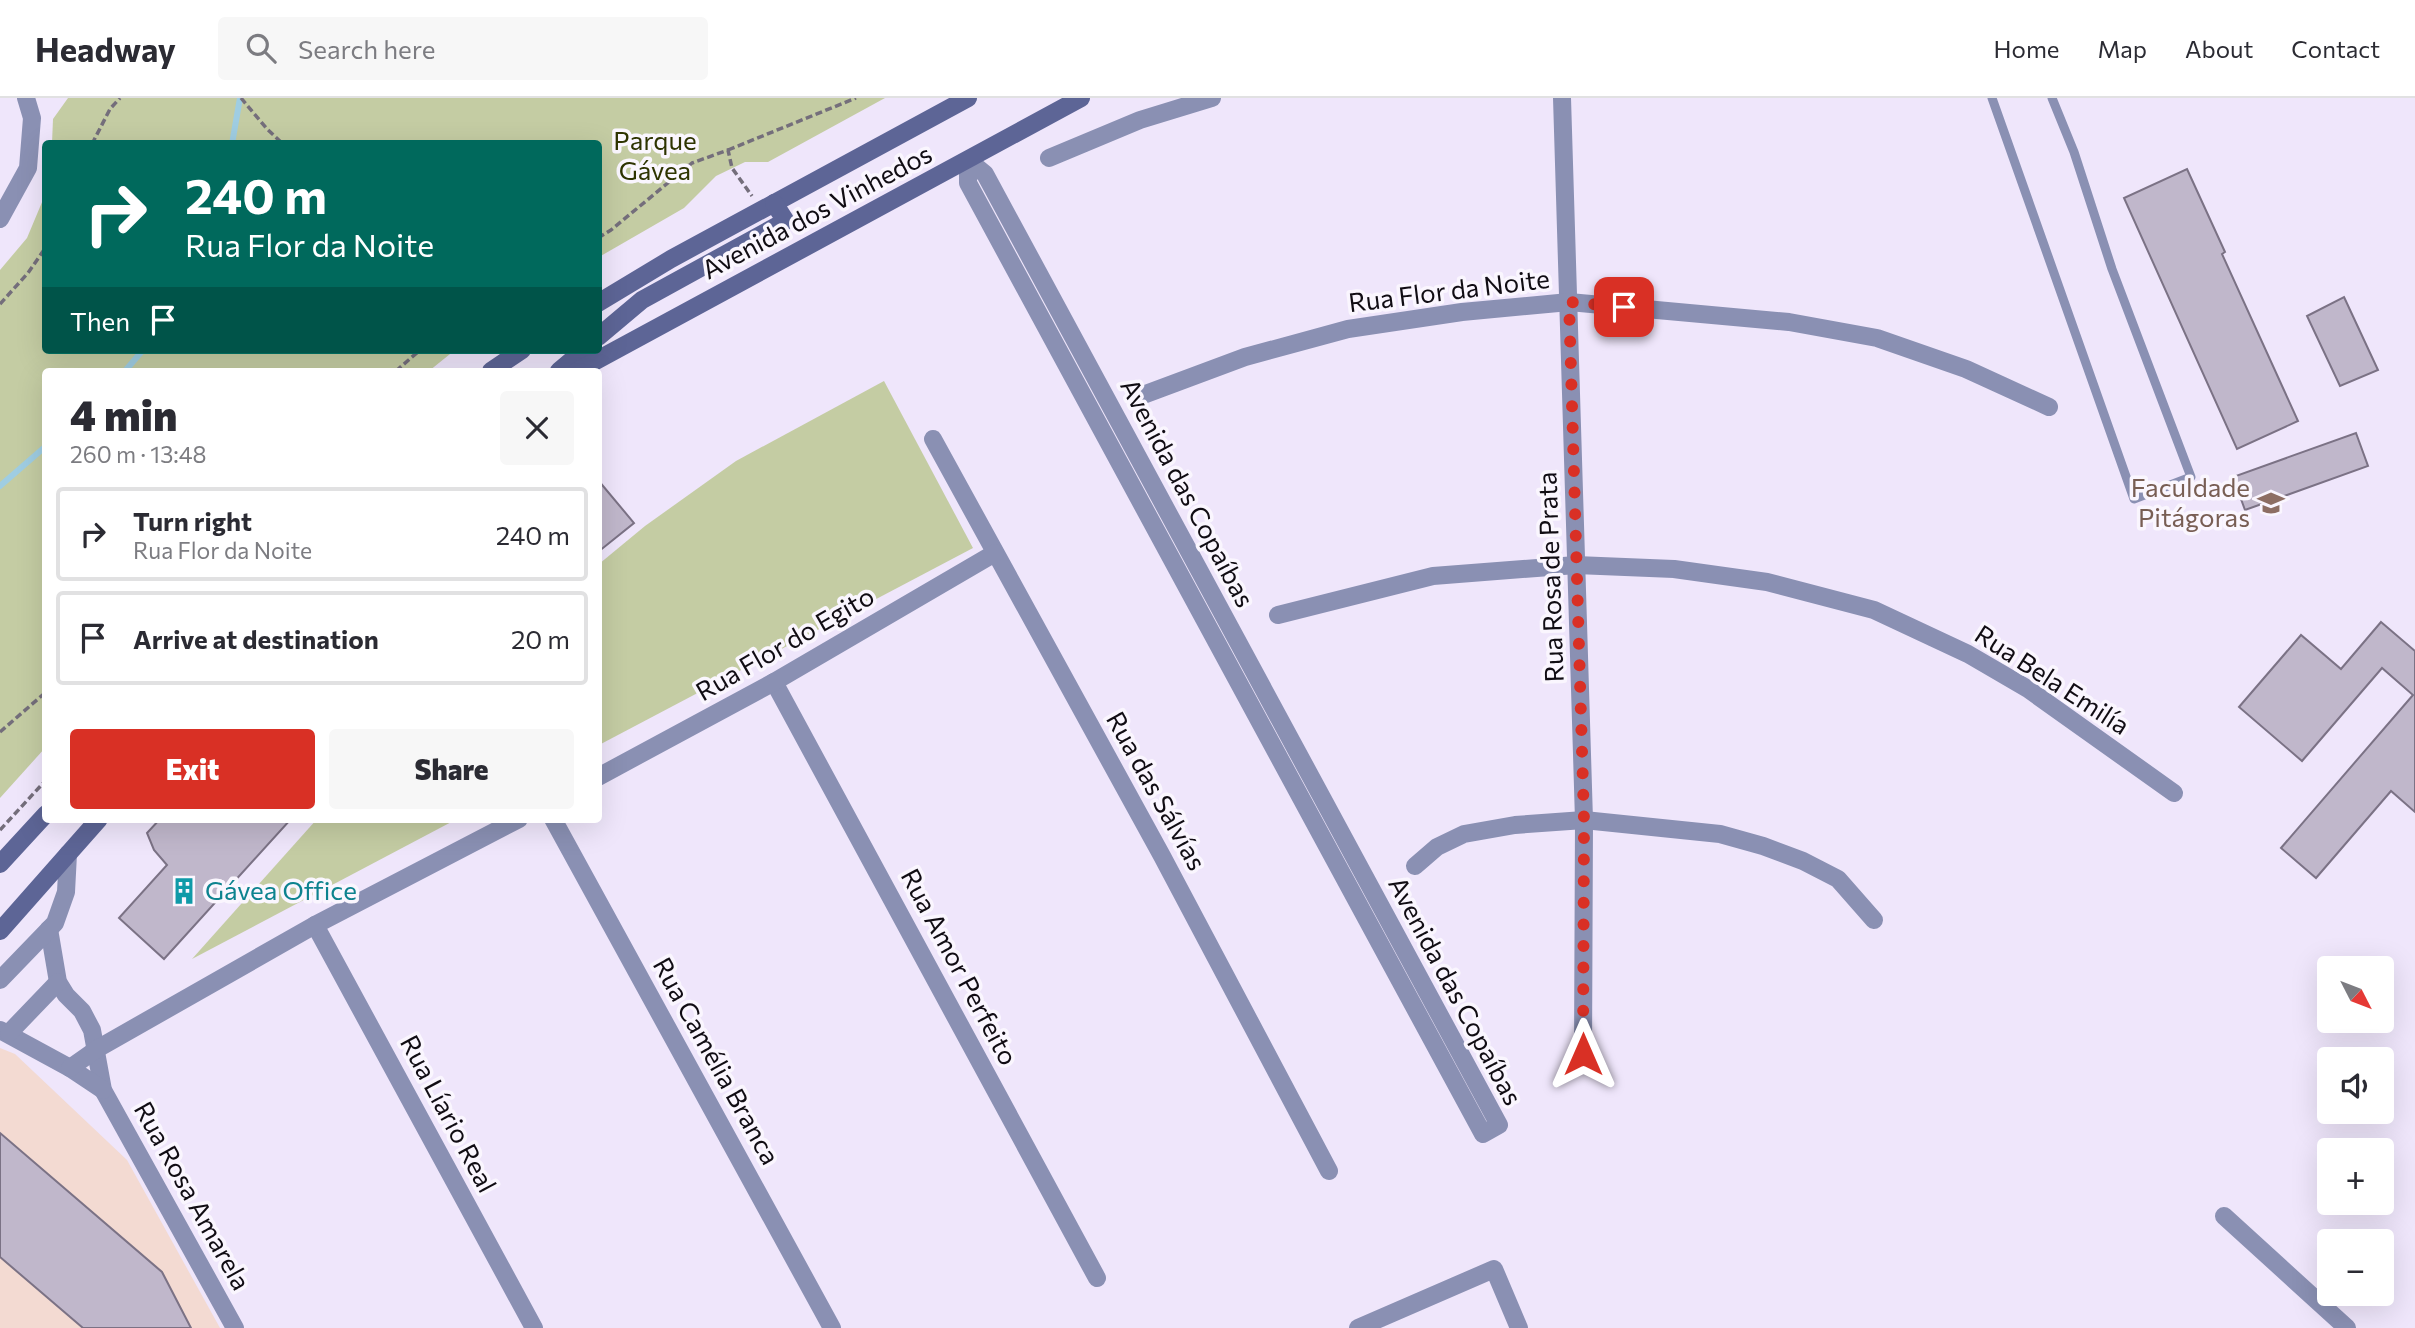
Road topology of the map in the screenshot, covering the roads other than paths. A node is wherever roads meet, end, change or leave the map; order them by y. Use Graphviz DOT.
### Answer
graph roads {
  1 [pos="26,98"];
  2 [pos="968,98"];
  3 [pos="1081,98"];
  4 [pos="1212,98"];
  5 [pos="1562,98"];
  6 [pos="1992,98"];
  7 [pos="2052,98"];
  8 [pos="1049,158"];
  9 [pos="968,160"];
  10 [pos="767,206"];
  11 [pos="0,219"];
  12 [pos="602,301"];
  13 [pos="1569,302"];
  14 [pos="602,334"];
  15 [pos="516,354"];
  16 [pos="579,354"];
  17 [pos="495,368"];
  18 [pos="563,368"];
  19 [pos="583,368"];
  20 [pos="1143,395"];
  21 [pos="2049,407"];
  22 [pos="933,439"];
  23 [pos="995,553"];
  24 [pos="1576,565"];
  25 [pos="1278,615"];
  26 [pos="774,682"];
  27 [pos="602,775"];
  28 [pos="2174,793"];
  29 [pos="42,818"];
  30 [pos="1584,820"];
  31 [pos="95,823"];
  32 [pos="511,823"];
  33 [pos="555,823"];
  34 [pos="68,854"];
  35 [pos="0,864"];
  36 [pos="1415,866"];
  37 [pos="1874,920"];
  38 [pos="315,925"];
  39 [pos="49,929"];
  40 [pos="0,931"];
  41 [pos="0,980"];
  42 [pos="58,982"];
  43 [pos="5,1032"];
  44 [pos="97,1049"];
  45 [pos="1583,1054"];
  46 [pos="70,1068"];
  47 [pos="103,1090"];
  48 [pos="1329,1171"];
  49 [pos="2224,1216"];
  50 [pos="1097,1278"];
  51 [pos="236,1328"];
  52 [pos="534,1328"];
  53 [pos="832,1328"];
  54 [pos="1357,1328"];
  55 [pos="1520,1328"];
  56 [pos="2347,1328"];
  1 -- 11 [label="street"];
  2 -- 10 [label="main road, Avenida dos Vinhedos"];
  3 -- 9 [label="main road, Avenida dos Vinhedos"];
  4 -- 8 [label="street"];
  5 -- 13 [label="street, Rua Rosa de Prata"];
  6 -- 7 [label="lane"];
  9 -- 9 [label="street, Avenida das Copaíbas"];
  9 -- 19 [label="main road, Avenida dos Vinhedos"];
  10 -- 12 [label="main road, Avenida dos Vinhedos"];
  10 -- 14 [label="main road"];
  13 -- 20 [label="street, Rua Flor da Noite"];
  13 -- 21 [label="street, Rua Flor da Noite"];
  13 -- 24 [label="street, Rua Rosa de Prata"];
  15 -- 17 [label="main road"];
  16 -- 18 [label="main road"];
  22 -- 23 [label="street, Rua das Sálvías"];
  23 -- 26 [label="street, Rua Flor do Egito"];
  23 -- 48 [label="street, Rua das Sálvías"];
  24 -- 25 [label="street, Rua Bela Emilía"];
  24 -- 28 [label="street, Rua Bela Emilía"];
  24 -- 30 [label="street, Rua Rosa de Prata"];
  26 -- 27 [label="street, Rua Flor do Egito"];
  26 -- 50 [label="street, Rua Amor Perfeito"];
  29 -- 35 [label="main road"];
  30 -- 36 [label="street"];
  30 -- 37 [label="street"];
  30 -- 45 [label="street, Rua Rosa de Prata"];
  31 -- 34 [label="main road"];
  32 -- 38 [label="street"];
  33 -- 53 [label="street, Rua Camélia Branca"];
  34 -- 39 [label="street"];
  34 -- 40 [label="main road"];
  38 -- 44 [label="street"];
  38 -- 52 [label="street, Rua Líario Real"];
  39 -- 41 [label="street"];
  39 -- 42 [label="street"];
  42 -- 43 [label="street"];
  42 -- 44 [label="street, Rua Rosa Amarela"];
  43 -- 46 [label="street, Rua Rosa Amarela"];
  44 -- 46 [label="street"];
  44 -- 47 [label="street, Rua Rosa Amarela"];
  46 -- 47 [label="street, Rua Rosa Amarela"];
  47 -- 51 [label="street, Rua Rosa Amarela"];
  49 -- 56 [label="street"];
  54 -- 55 [label="street"];
}
